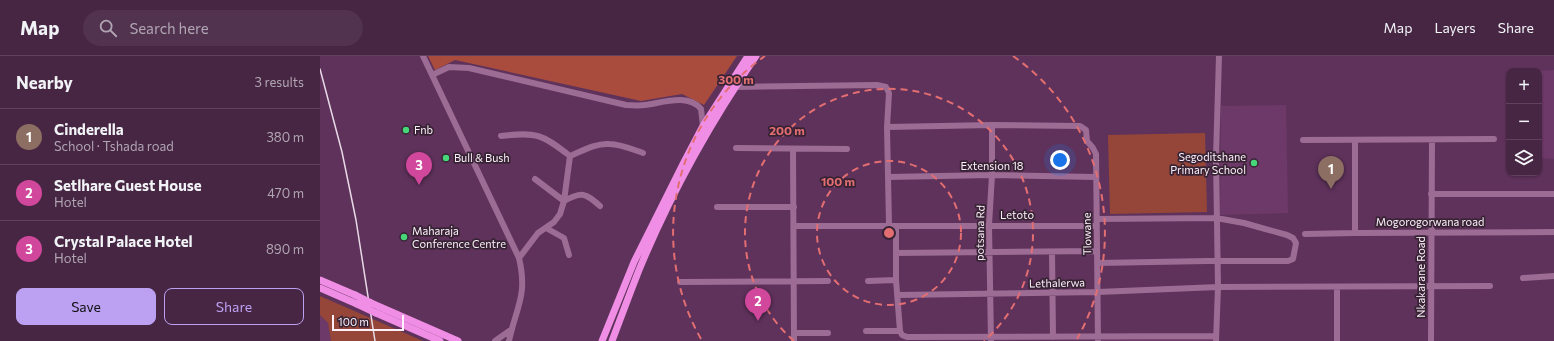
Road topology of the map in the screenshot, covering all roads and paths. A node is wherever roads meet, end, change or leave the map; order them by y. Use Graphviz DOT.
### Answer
graph roads {
  1 [pos="423,56"];
  2 [pos="748,56"];
  3 [pos="756,56"];
  4 [pos="1219,56"];
  5 [pos="432,75"];
  6 [pos="735,87"];
  7 [pos="992,125"];
  8 [pos="703,126"];
  9 [pos="887,127"];
  10 [pos="500,136"];
  11 [pos="1494,139"];
  12 [pos="1303,140"];
  13 [pos="1355,140"];
  14 [pos="1432,140"];
  15 [pos="736,148"];
  16 [pos="793,149"];
  17 [pos="847,149"];
  18 [pos="643,153"];
  19 [pos="570,156"];
  20 [pos="992,175"];
  21 [pos="888,177"];
  22 [pos="1095,177"];
  23 [pos="535,180"];
  24 [pos="1431,194"];
  25 [pos="1554,194"];
  26 [pos="564,201"];
  27 [pos="600,206"];
  28 [pos="717,207"];
  29 [pos="794,207"];
  30 [pos="1216,218"];
  31 [pos="1097,223"];
  32 [pos="989,225"];
  33 [pos="794,226"];
  34 [pos="889,226"];
  35 [pos="896,226"];
  36 [pos="546,228"];
  37 [pos="1355,232"];
  38 [pos="1430,232"];
  39 [pos="1554,232"];
  40 [pos="1305,234"];
  41 [pos="1097,251"];
  42 [pos="989,252"];
  43 [pos="1052,252"];
  44 [pos="896,253"];
  45 [pos="569,255"];
  46 [pos="519,258"];
  47 [pos="1218,261"];
  48 [pos="1098,263"];
  49 [pos="1554,276"];
  50 [pos="1523,278"];
  51 [pos="320,280"];
  52 [pos="868,280"];
  53 [pos="896,280"];
  54 [pos="794,281"];
  55 [pos="828,281"];
  56 [pos="680,282"];
  57 [pos="1431,286"];
  58 [pos="1490,286"];
  59 [pos="1218,287"];
  60 [pos="1337,287"];
  61 [pos="320,288"];
  62 [pos="1098,292"];
  63 [pos="1052,293"];
  64 [pos="990,294"];
  65 [pos="896,295"];
  66 [pos="512,329"];
  67 [pos="866,331"];
  68 [pos="900,331"];
  69 [pos="794,333"];
  70 [pos="828,333"];
  71 [pos="1053,337"];
  72 [pos="1216,338"];
  73 [pos="991,339"];
  74 [pos="1098,339"];
  75 [pos="440,341"];
  76 [pos="458,341"];
  77 [pos="495,341"];
  78 [pos="509,341"];
  79 [pos="602,341"];
  80 [pos="612,341"];
  81 [pos="794,341"];
  82 [pos="1337,341"];
  83 [pos="1431,341"];
  1 -- 5 [label="street"];
  2 -- 8 [label="main road"];
  3 -- 6 [label="main road"];
  4 -- 30 [label="street"];
  5 -- 8 [label="street"];
  5 -- 46 [label="street"];
  6 -- 9 [label="street"];
  6 -- 80 [label="main road"];
  7 -- 9 [label="street"];
  7 -- 20 [label="street, potsana Rd"];
  7 -- 22 [label="street, Tlowane"];
  8 -- 79 [label="main road"];
  9 -- 21 [label="street"];
  10 -- 19 [label="street"];
  11 -- 14 [label="street"];
  12 -- 13 [label="street"];
  13 -- 14 [label="street"];
  13 -- 37 [label="street"];
  14 -- 24 [label="street, Nkakarane Road"];
  15 -- 16 [label="street"];
  16 -- 17 [label="street"];
  16 -- 29 [label="street"];
  18 -- 19 [label="street"];
  19 -- 26 [label="street"];
  20 -- 21 [label="street, Extension 18"];
  20 -- 22 [label="street, Extension 18"];
  20 -- 32 [label="street, potsana Rd"];
  21 -- 34 [label="street"];
  22 -- 31 [label="street, Tlowane"];
  23 -- 26 [label="street"];
  24 -- 25 [label="street"];
  24 -- 38 [label="street, Nkakarane Road"];
  26 -- 27 [label="street"];
  26 -- 36 [label="street"];
  28 -- 29 [label="street"];
  29 -- 33 [label="street"];
  30 -- 31 [label="street, Letoto"];
  30 -- 47 [label="street"];
  30 -- 47 [label="street, Letoto"];
  31 -- 32 [label="street, Letoto"];
  31 -- 41 [label="street, Tlowane"];
  32 -- 35 [label="street, Letoto"];
  32 -- 42 [label="street, potsana Rd"];
  33 -- 34 [label="street, Letoto"];
  33 -- 54 [label="street"];
  34 -- 35 [label="street, Letoto"];
  35 -- 44 [label="street"];
  36 -- 45 [label="street"];
  36 -- 46 [label="street"];
  37 -- 38 [label="street, Mogorogorwana road"];
  37 -- 40 [label="street, Mogorogorwana road"];
  38 -- 39 [label="street, Mogorogorwana road"];
  38 -- 57 [label="street, Nkakarane Road"];
  41 -- 43 [label="street"];
  41 -- 48 [label="street, Tlowane"];
  42 -- 43 [label="street"];
  42 -- 44 [label="street"];
  42 -- 64 [label="street, potsana Rd"];
  43 -- 63 [label="street"];
  44 -- 53 [label="street"];
  46 -- 66 [label="street"];
  47 -- 48 [label="street"];
  47 -- 59 [label="street"];
  48 -- 62 [label="street, Tlowane"];
  49 -- 50 [label="street"];
  51 -- 76 [label="main road, bridge"];
  52 -- 53 [label="street"];
  53 -- 65 [label="street"];
  54 -- 55 [label="street"];
  54 -- 56 [label="street"];
  54 -- 69 [label="street"];
  57 -- 58 [label="street, Lethalerwa"];
  57 -- 60 [label="street, Lethalerwa"];
  57 -- 83 [label="street, Nkakarane Road"];
  59 -- 60 [label="street, Lethalerwa"];
  59 -- 62 [label="street, Lethalerwa"];
  59 -- 72 [label="street"];
  60 -- 82 [label="street"];
  61 -- 75 [label="main road, bridge"];
  62 -- 63 [label="street, Lethalerwa"];
  62 -- 74 [label="street, Tlowane"];
  63 -- 64 [label="street, Lethalerwa"];
  63 -- 71 [label="street"];
  64 -- 65 [label="street, Lethalerwa"];
  64 -- 73 [label="street, potsana Rd"];
  65 -- 68 [label="street"];
  66 -- 77 [label="street"];
  66 -- 78 [label="street"];
  67 -- 68 [label="street"];
  68 -- 73 [label="street"];
  69 -- 70 [label="street"];
  69 -- 81 [label="street"];
  71 -- 73 [label="street"];
  71 -- 74 [label="street"];
  72 -- 74 [label="street"];
}
